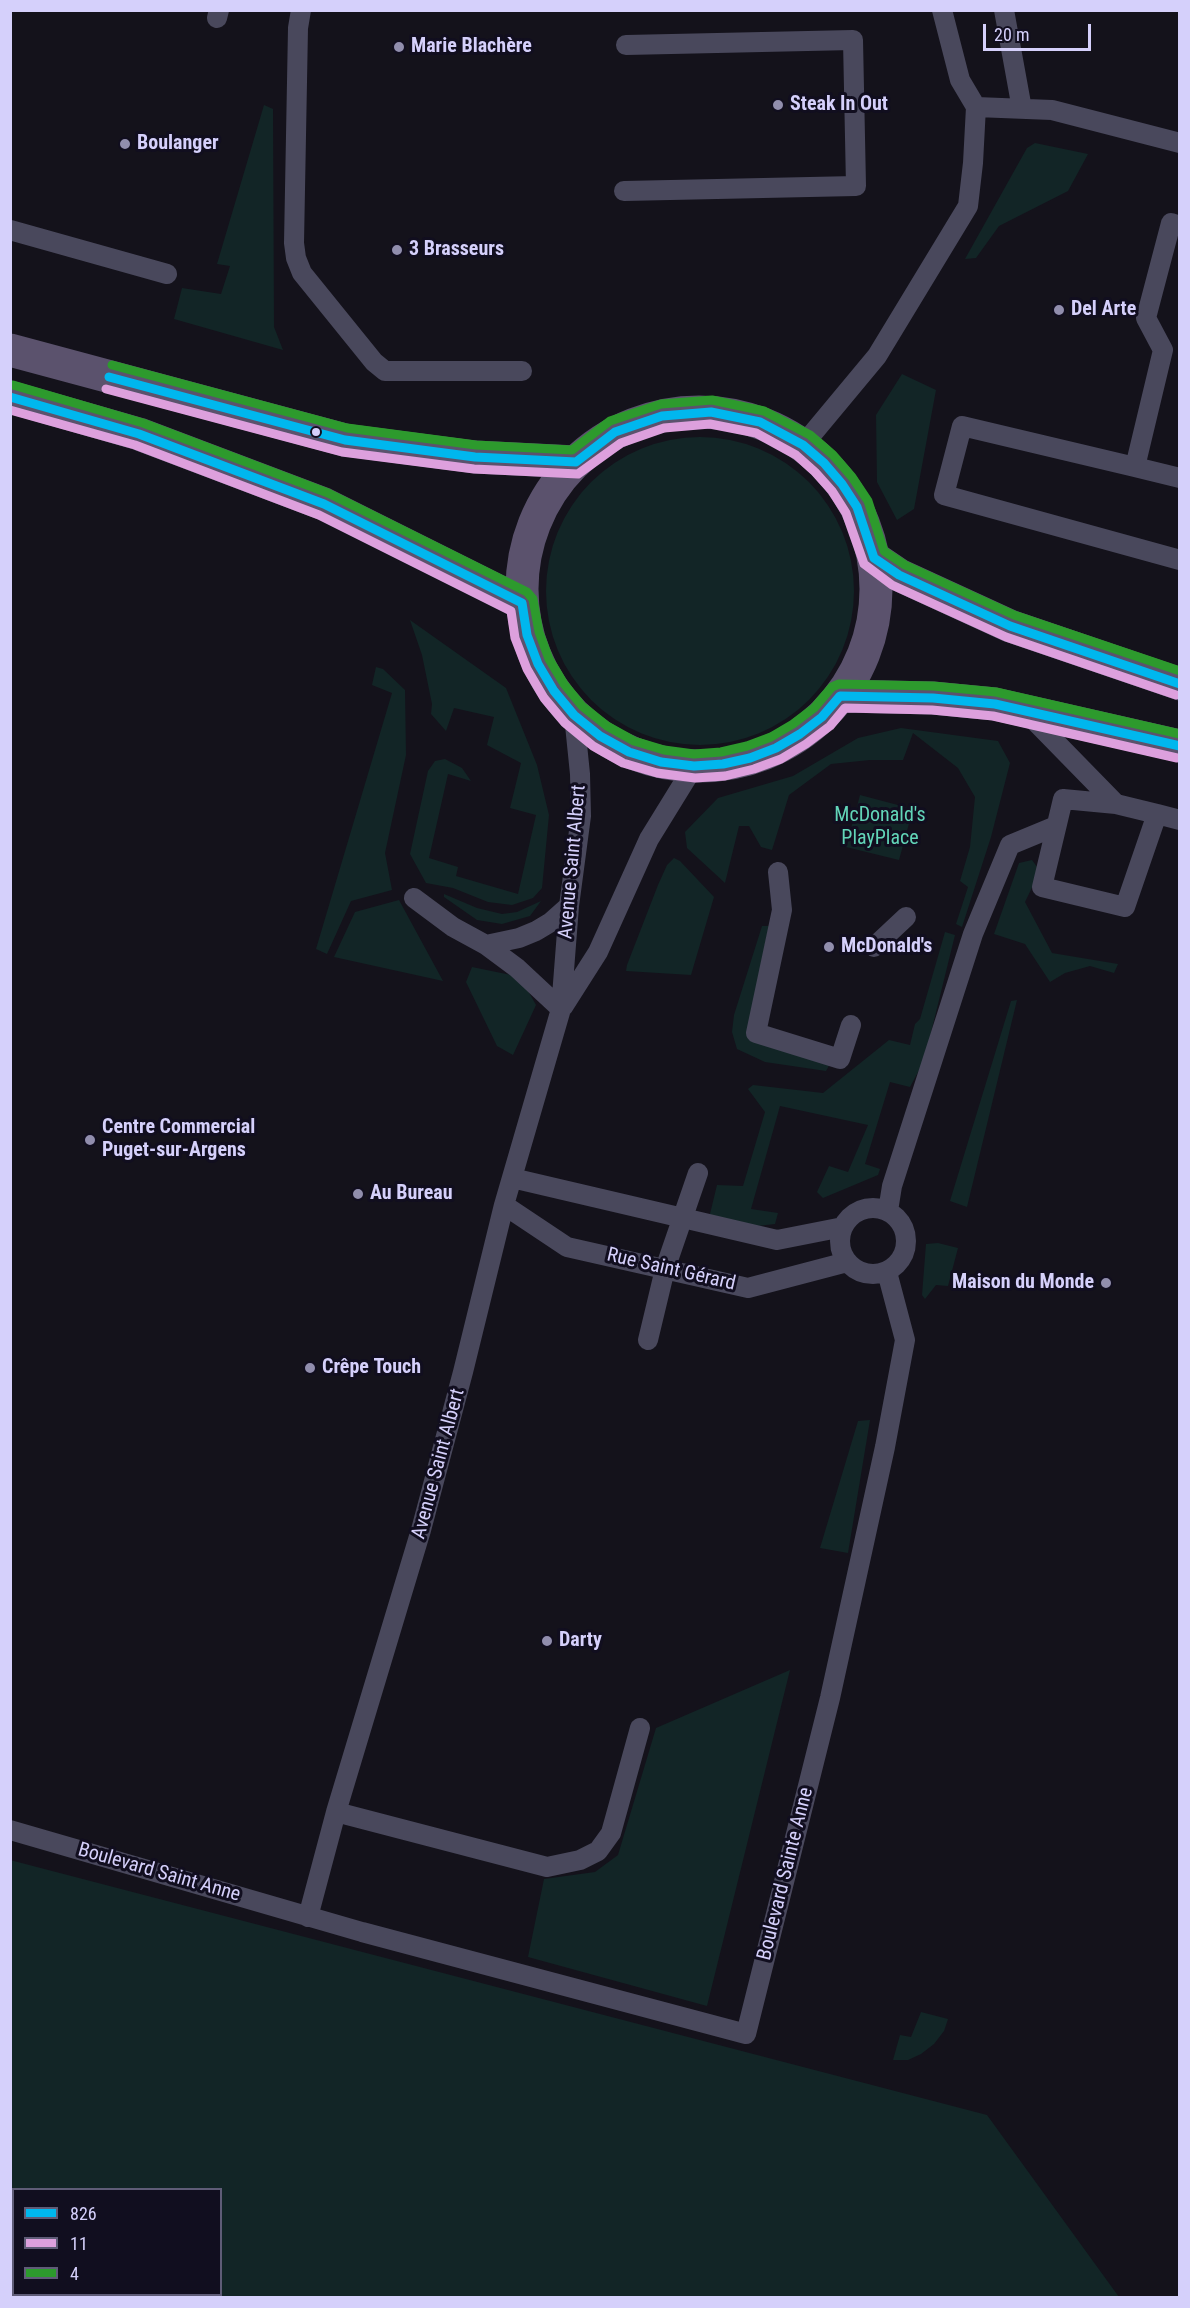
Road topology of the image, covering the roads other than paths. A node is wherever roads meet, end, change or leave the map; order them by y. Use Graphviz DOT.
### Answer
graph roads {
  1 [pos="301,10"];
  2 [pos="942,10"];
  3 [pos="1004,10"];
  4 [pos="626,45"];
  5 [pos="976,107"];
  6 [pos="1022,109"];
  7 [pos="1179,143"];
  8 [pos="624,191"];
  9 [pos="1179,226"];
  10 [pos="10,230"];
  11 [pos="167,274"];
  12 [pos="10,350"];
  13 [pos="522,371"];
  14 [pos="10,397"];
  15 [pos="803,445"];
  16 [pos="576,462"];
  17 [pos="1135,467"];
  18 [pos="1179,478"];
  19 [pos="874,558"];
  20 [pos="1179,560"];
  21 [pos="522,603"];
  22 [pos="1179,684"];
  23 [pos="840,696"];
  24 [pos="1025,711"];
  25 [pos="574,715"];
  26 [pos="1179,746"];
  27 [pos="694,766"];
  28 [pos="1116,804"];
  29 [pos="1157,814"];
  30 [pos="1179,820"];
  31 [pos="1056,826"];
  32 [pos="778,872"];
  33 [pos="414,898"];
  34 [pos="569,906"];
  35 [pos="906,917"];
  36 [pos="486,945"];
  37 [pos="874,947"];
  38 [pos="561,1009"];
  39 [pos="852,1025"];
  40 [pos="698,1173"];
  41 [pos="512,1178"];
  42 [pos="504,1205"];
  43 [pos="888,1211"];
  44 [pos="682,1217"];
  45 [pos="843,1227"];
  46 [pos="847,1262"];
  47 [pos="665,1269"];
  48 [pos="887,1272"];
  49 [pos="648,1340"];
  50 [pos="640,1728"];
  51 [pos="336,1812"];
  52 [pos="10,1830"];
  53 [pos="308,1917"];
  1 -- 13 [label="lane"];
  2 -- 5 [label="lane"];
  3 -- 6 [label="lane"];
  4 -- 8 [label="lane"];
  5 -- 6 [label="lane"];
  5 -- 15 [label="lane"];
  6 -- 7 [label="lane"];
  9 -- 17 [label="lane"];
  10 -- 11 [label="lane"];
  12 -- 16 [label="main road"];
  14 -- 21 [label="main road"];
  15 -- 16 [label="main road"];
  15 -- 19 [label="main road"];
  16 -- 21 [label="main road"];
  17 -- 18 [label="lane"];
  17 -- 20 [label="lane"];
  19 -- 22 [label="main road"];
  19 -- 23 [label="main road"];
  21 -- 25 [label="main road"];
  23 -- 24 [label="main road"];
  23 -- 27 [label="main road"];
  24 -- 26 [label="main road"];
  24 -- 28 [label="lane"];
  25 -- 27 [label="main road"];
  25 -- 34 [label="lane, Avenue Saint Albert"];
  27 -- 38 [label="lane, Avenue Saint Albert"];
  28 -- 29 [label="lane"];
  28 -- 31 [label="lane"];
  29 -- 30 [label="lane"];
  29 -- 31 [label="lane"];
  31 -- 43 [label="lane"];
  32 -- 39 [label="lane"];
  33 -- 36 [label="lane"];
  34 -- 36 [label="lane"];
  34 -- 38 [label="lane, Avenue Saint Albert"];
  35 -- 37 [label="lane"];
  36 -- 38 [label="lane"];
  38 -- 41 [label="lane, Avenue Saint Albert"];
  40 -- 44 [label="lane"];
  41 -- 42 [label="lane, Avenue Saint Albert"];
  41 -- 44 [label="lane"];
  42 -- 47 [label="lane, Rue Saint Gérard"];
  42 -- 51 [label="lane, Avenue Saint Albert"];
  43 -- 45 [label="lane"];
  43 -- 48 [label="lane"];
  44 -- 45 [label="lane"];
  44 -- 47 [label="lane"];
  45 -- 46 [label="lane"];
  46 -- 47 [label="lane, Rue Saint Gérard"];
  46 -- 48 [label="lane"];
  47 -- 49 [label="lane"];
  48 -- 53 [label="lane, Boulevard Sainte Anne"];
  50 -- 51 [label="lane"];
  51 -- 53 [label="lane, Avenue Saint Albert"];
  52 -- 53 [label="lane, Boulevard Saint Anne"];
}
